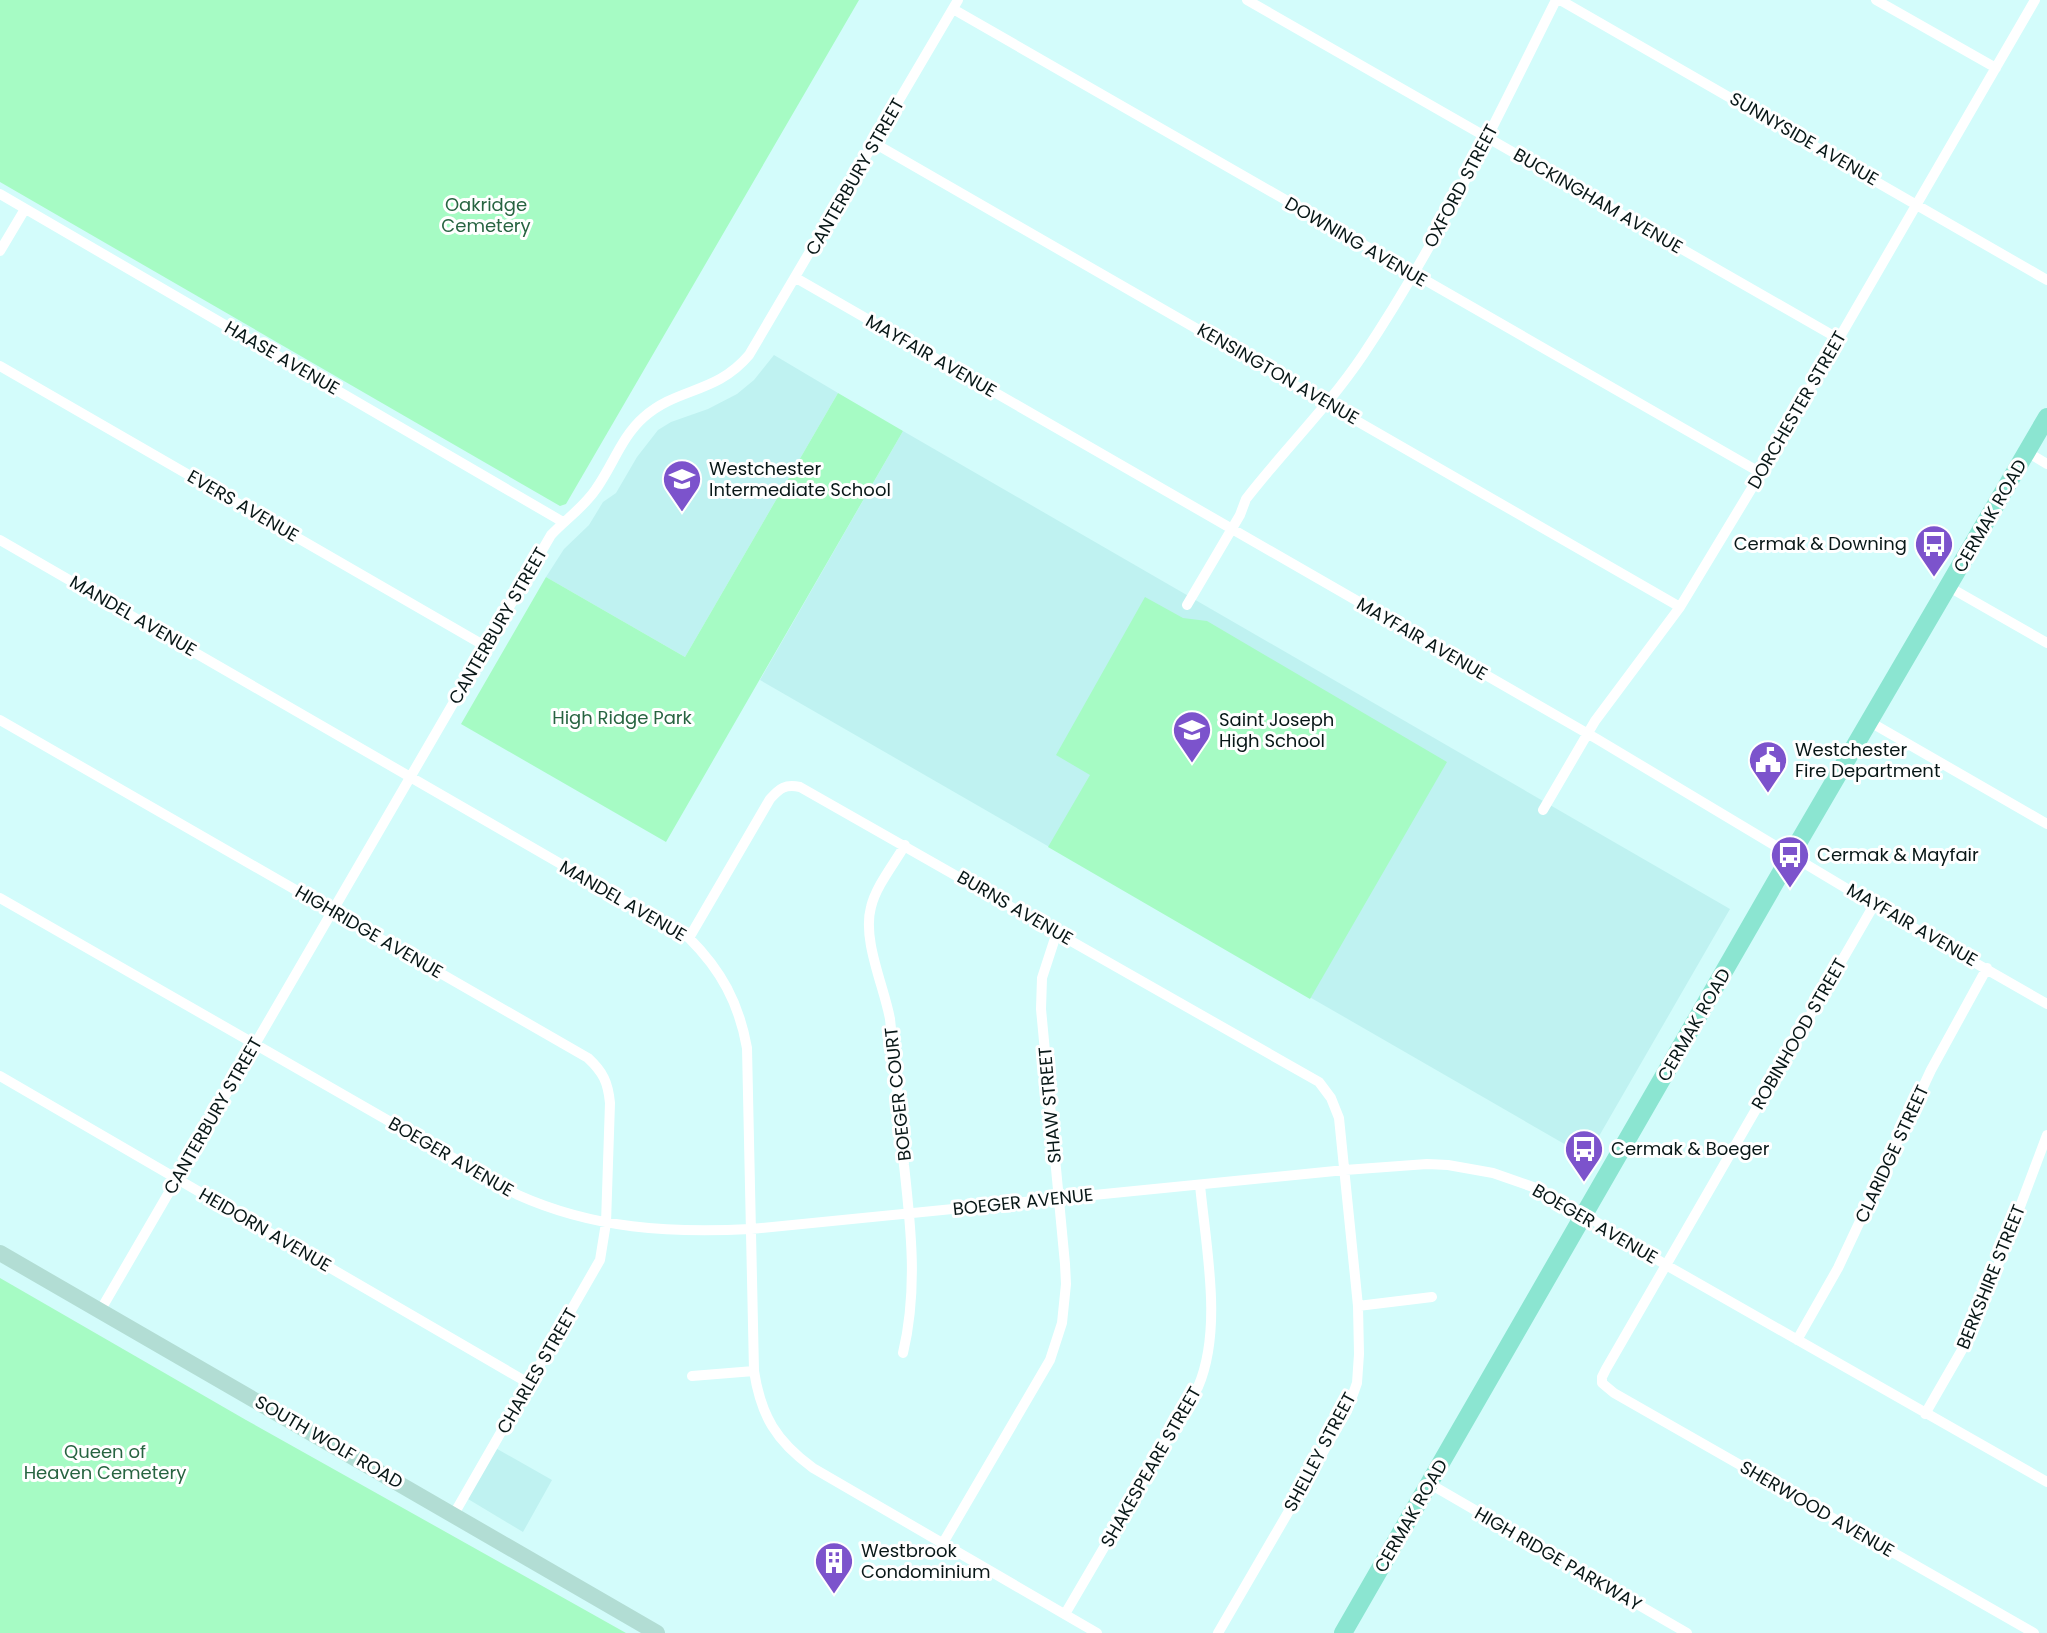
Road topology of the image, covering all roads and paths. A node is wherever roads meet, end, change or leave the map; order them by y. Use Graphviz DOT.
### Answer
graph roads {
  1 [pos="1247,0"];
  2 [pos="1558,0"];
  3 [pos="1875,0"];
  4 [pos="2035,0"];
  5 [pos="955,4"];
  6 [pos="1996,68"];
  7 [pos="1488,138"];
  8 [pos="874,143"];
  9 [pos="0,194"];
  10 [pos="1917,204"];
  11 [pos="25,209"];
  12 [pos="0,251"];
  13 [pos="1413,274"];
  14 [pos="796,278"];
  15 [pos="2047,280"];
  16 [pos="1839,339"];
  17 [pos="0,366"];
  18 [pos="1328,403"];
  19 [pos="2047,418"];
  20 [pos="2027,452"];
  21 [pos="2047,464"];
  22 [pos="1761,473"];
  23 [pos="563,522"];
  24 [pos="1231,530"];
  25 [pos="0,540"];
  26 [pos="1949,587"];
  27 [pos="1187,605"];
  28 [pos="1680,607"];
  29 [pos="2047,643"];
  30 [pos="485,646"];
  31 [pos="0,720"];
  32 [pos="1870,722"];
  33 [pos="1587,734"];
  34 [pos="410,777"];
  35 [pos="1543,810"];
  36 [pos="2047,824"];
  37 [pos="905,845"];
  38 [pos="1791,855"];
  39 [pos="0,898"];
  40 [pos="1874,905"];
  41 [pos="332,912"];
  42 [pos="1056,932"];
  43 [pos="689,938"];
  44 [pos="1987,968"];
  45 [pos="2047,1004"];
  46 [pos="254,1044"];
  47 [pos="0,1076"];
  48 [pos="2047,1135"];
  49 [pos="1345,1170"];
  50 [pos="177,1178"];
  51 [pos="1200,1185"];
  52 [pos="1059,1199"];
  53 [pos="909,1213"];
  54 [pos="1585,1215"];
  55 [pos="606,1223"];
  56 [pos="751,1229"];
  57 [pos="0,1253"];
  58 [pos="1666,1265"];
  59 [pos="1432,1297"];
  60 [pos="1358,1306"];
  61 [pos="100,1311"];
  62 [pos="1797,1340"];
  63 [pos="903,1353"];
  64 [pos="754,1371"];
  65 [pos="692,1376"];
  66 [pos="1602,1383"];
  67 [pos="530,1384"];
  68 [pos="1925,1414"];
  69 [pos="2047,1482"];
  70 [pos="1430,1484"];
  71 [pos="454,1514"];
  72 [pos="943,1543"];
  73 [pos="1065,1614"];
  74 [pos="657,1633"];
  75 [pos="1097,1633"];
  76 [pos="1218,1633"];
  77 [pos="1343,1633"];
  78 [pos="1687,1633"];
  79 [pos="2034,1633"];
  1 -- 7 [label="street, BUCKINGHAM AVENUE"];
  2 -- 7 [label="street, OXFORD STREET"];
  2 -- 10 [label="street, SUNNYSIDE AVENUE"];
  3 -- 6 [label="street"];
  4 -- 6 [label="street, DORCHESTER STREET"];
  5 -- 8 [label="street, CANTERBURY STREET"];
  5 -- 13 [label="street, DOWNING AVENUE"];
  6 -- 10 [label="street, DORCHESTER STREET"];
  7 -- 13 [label="street, OXFORD STREET"];
  7 -- 16 [label="street, BUCKINGHAM AVENUE"];
  8 -- 14 [label="street, CANTERBURY STREET"];
  8 -- 18 [label="street, KENSINGTON AVENUE"];
  9 -- 11 [label="street, HAASE AVENUE"];
  10 -- 15 [label="street, SUNNYSIDE AVENUE"];
  10 -- 16 [label="street, DORCHESTER STREET"];
  11 -- 12 [label="street"];
  11 -- 23 [label="street, HAASE AVENUE"];
  13 -- 18 [label="street, OXFORD STREET"];
  13 -- 22 [label="street, DOWNING AVENUE"];
  14 -- 23 [label="street, CANTERBURY STREET"];
  14 -- 24 [label="street, MAYFAIR AVENUE"];
  16 -- 22 [label="street, DORCHESTER STREET"];
  17 -- 30 [label="street, EVERS AVENUE"];
  18 -- 24 [label="street, OXFORD STREET"];
  18 -- 28 [label="street, KENSINGTON AVENUE"];
  19 -- 20 [label="main road, CERMAK ROAD"];
  20 -- 21 [label="street"];
  20 -- 26 [label="main road, CERMAK ROAD"];
  22 -- 28 [label="street, DORCHESTER STREET"];
  23 -- 30 [label="street, CANTERBURY STREET"];
  24 -- 27 [label="street, OXFORD STREET"];
  24 -- 33 [label="street, MAYFAIR AVENUE"];
  25 -- 34 [label="street, MANDEL AVENUE"];
  26 -- 29 [label="street"];
  26 -- 32 [label="main road, CERMAK ROAD"];
  28 -- 33 [label="street, DORCHESTER STREET"];
  30 -- 34 [label="street, CANTERBURY STREET"];
  31 -- 41 [label="street, HIGHRIDGE AVENUE"];
  32 -- 36 [label="street"];
  32 -- 38 [label="main road, CERMAK ROAD"];
  33 -- 35 [label="street, DORCHESTER STREET"];
  33 -- 38 [label="street, MAYFAIR AVENUE"];
  34 -- 41 [label="street, CANTERBURY STREET"];
  34 -- 43 [label="street, MANDEL AVENUE"];
  37 -- 42 [label="street, BURNS AVENUE"];
  37 -- 43 [label="street, BURNS AVENUE"];
  37 -- 53 [label="street, BOEGER COURT"];
  38 -- 40 [label="street, MAYFAIR AVENUE"];
  38 -- 54 [label="main road, CERMAK ROAD"];
  39 -- 46 [label="street, BOEGER AVENUE"];
  40 -- 44 [label="street, MAYFAIR AVENUE"];
  40 -- 58 [label="street, ROBINHOOD STREET"];
  41 -- 46 [label="street, CANTERBURY STREET"];
  41 -- 55 [label="street, HIGHRIDGE AVENUE"];
  42 -- 49 [label="street, BURNS AVENUE"];
  42 -- 52 [label="street, SHAW STREET"];
  43 -- 56 [label="street, MANDEL AVENUE"];
  44 -- 45 [label="street, MAYFAIR AVENUE"];
  44 -- 62 [label="street, CLARIDGE STREET"];
  46 -- 50 [label="street, CANTERBURY STREET"];
  46 -- 55 [label="street, BOEGER AVENUE"];
  47 -- 50 [label="street, HEIDORN AVENUE"];
  48 -- 68 [label="street, BERKSHIRE STREET"];
  49 -- 51 [label="street, BOEGER AVENUE"];
  49 -- 54 [label="street, BOEGER AVENUE"];
  49 -- 60 [label="street, SHELLEY STREET"];
  50 -- 61 [label="street, CANTERBURY STREET"];
  50 -- 67 [label="street, HEIDORN AVENUE"];
  51 -- 52 [label="street, BOEGER AVENUE"];
  51 -- 73 [label="street, SHAKESPEARE STREET"];
  52 -- 53 [label="street, BOEGER AVENUE"];
  52 -- 72 [label="street, SHAW STREET"];
  53 -- 56 [label="street, BOEGER AVENUE"];
  53 -- 63 [label="street, BOEGER COURT"];
  54 -- 58 [label="street, BOEGER AVENUE"];
  54 -- 70 [label="main road, CERMAK ROAD"];
  55 -- 56 [label="street, BOEGER AVENUE"];
  55 -- 67 [label="street, CHARLES STREET"];
  56 -- 64 [label="street, MANDEL AVENUE"];
  57 -- 61 [label="main road, SOUTH WOLF ROAD"];
  58 -- 62 [label="street, BOEGER AVENUE"];
  58 -- 66 [label="street, ROBINHOOD STREET"];
  59 -- 60 [label="street"];
  60 -- 76 [label="street, SHELLEY STREET"];
  61 -- 71 [label="main road, SOUTH WOLF ROAD"];
  62 -- 68 [label="street, BOEGER AVENUE"];
  64 -- 65 [label="street"];
  64 -- 72 [label="street, MANDEL AVENUE"];
  66 -- 79 [label="street, SHERWOOD AVENUE"];
  67 -- 71 [label="street, CHARLES STREET"];
  68 -- 69 [label="street, BOEGER AVENUE"];
  70 -- 77 [label="main road, CERMAK ROAD"];
  70 -- 78 [label="street, HIGH RIDGE PARKWAY"];
  71 -- 74 [label="main road, SOUTH WOLF ROAD"];
  72 -- 73 [label="street, MANDEL AVENUE"];
  73 -- 75 [label="street, MANDEL AVENUE"];
}
